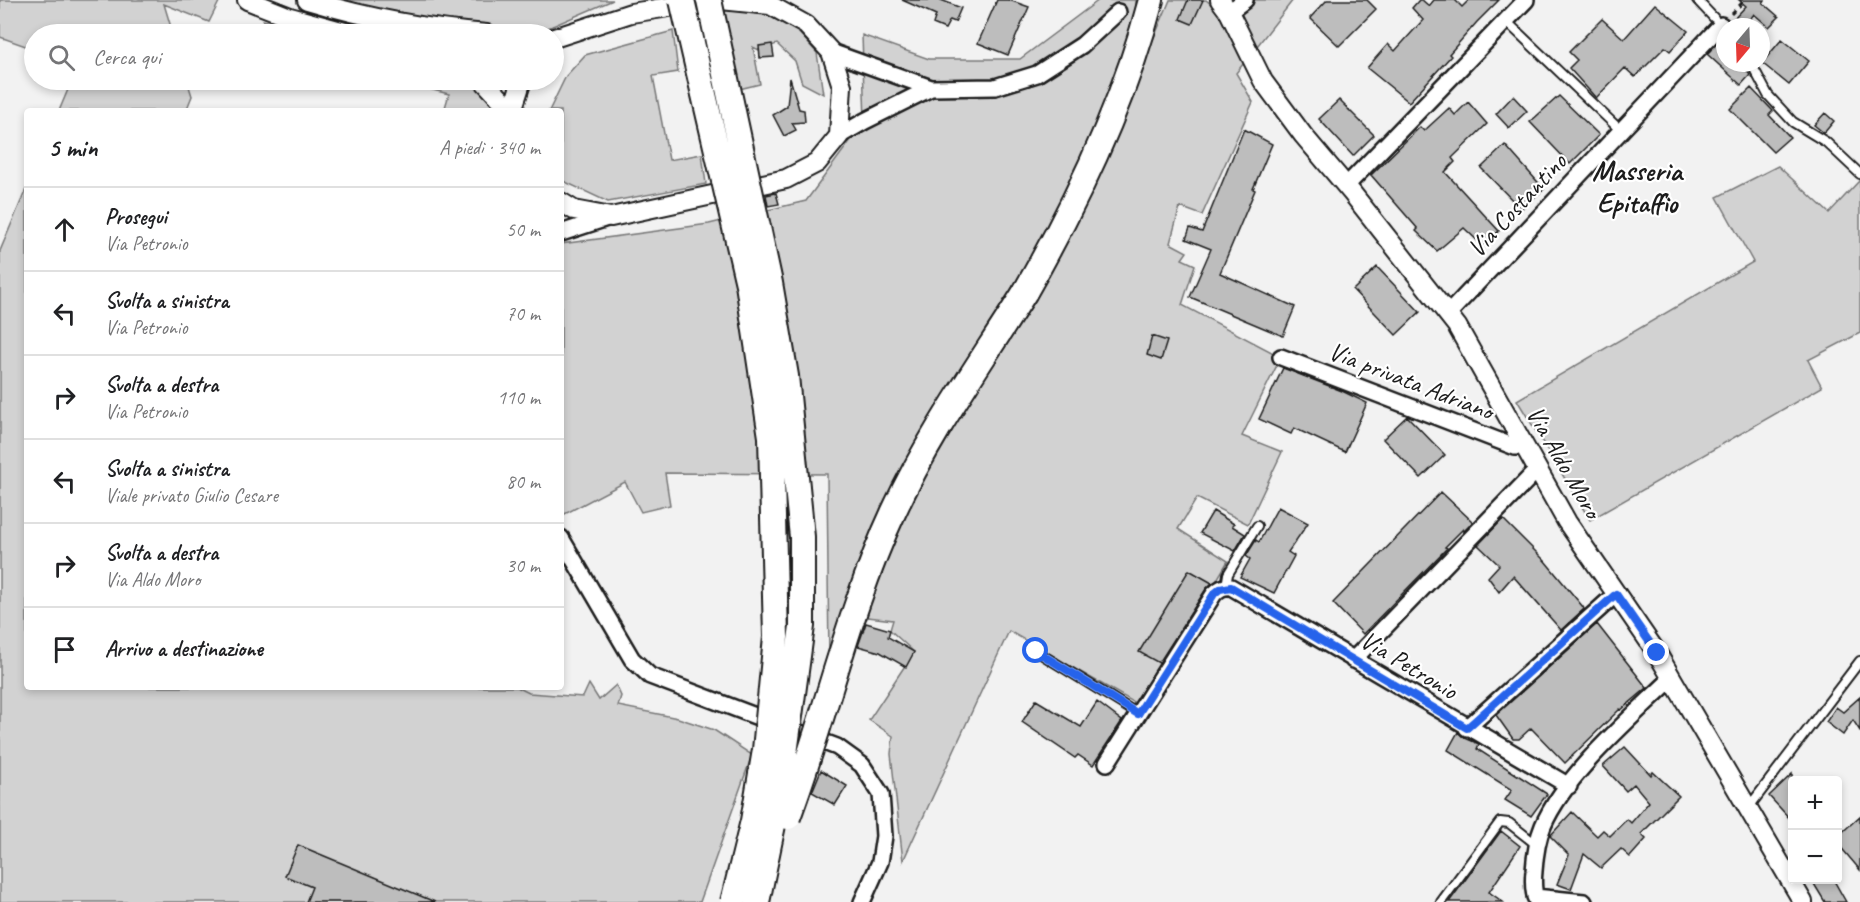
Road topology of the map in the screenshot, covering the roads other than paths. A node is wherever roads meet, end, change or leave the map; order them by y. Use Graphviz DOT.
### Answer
graph roads {
  1 [pos="247,0"];
  2 [pos="308,0"];
  3 [pos="682,0"];
  4 [pos="709,0"];
  5 [pos="714,0"];
  6 [pos="721,0"];
  7 [pos="1151,0"];
  8 [pos="1245,0"];
  9 [pos="1697,0"];
  10 [pos="1518,3"];
  11 [pos="1225,6"];
  12 [pos="1118,12"];
  13 [pos="1716,20"];
  14 [pos="1506,21"];
  15 [pos="316,24"];
  16 [pos="401,24"];
  17 [pos="1716,28"];
  18 [pos="564,35"];
  19 [pos="831,52"];
  20 [pos="1756,72"];
  21 [pos="931,88"];
  22 [pos="492,90"];
  23 [pos="519,90"];
  24 [pos="509,108"];
  25 [pos="513,108"];
  26 [pos="1616,126"];
  27 [pos="839,136"];
  28 [pos="1860,174"];
  29 [pos="1346,186"];
  30 [pos="564,203"];
  31 [pos="611,217"];
  32 [pos="564,231"];
  33 [pos="1448,314"];
  34 [pos="1281,357"];
  35 [pos="1524,447"];
  36 [pos="1537,470"];
  37 [pos="1257,526"];
  38 [pos="564,543"];
  39 [pos="1226,586"];
  40 [pos="1616,594"];
  41 [pos="1036,651"];
  42 [pos="1353,660"];
  43 [pos="1860,662"];
  44 [pos="1672,678"];
  45 [pos="1138,714"];
  46 [pos="1467,728"];
  47 [pos="1107,762"];
  48 [pos="1569,786"];
  49 [pos="1749,807"];
  50 [pos="1537,845"];
  51 [pos="1536,899"];
  52 [pos="757,900"];
  53 [pos="733,902"];
  54 [pos="862,902"];
  55 [pos="1441,902"];
  56 [pos="1584,902"];
  57 [pos="1803,902"];
  1 -- 15 [label="street"];
  2 -- 16 [label="street"];
  3 -- 53 [label="highway, bridge"];
  4 -- 52 [label="highway, bridge"];
  5 -- 18 [label="street"];
  6 -- 19 [label="street"];
  7 -- 52 [label="highway, bridge"];
  8 -- 11 [label="street"];
  9 -- 13 [label="lane"];
  10 -- 14 [label="street"];
  11 -- 29 [label="street, Via Aldo Moro"];
  12 -- 21 [label="street"];
  14 -- 26 [label="lane"];
  14 -- 29 [label="street"];
  17 -- 33 [label="street, Via Costantino"];
  19 -- 21 [label="street"];
  19 -- 27 [label="street"];
  20 -- 28 [label="lane"];
  21 -- 27 [label="street"];
  22 -- 24 [label="street"];
  23 -- 25 [label="street"];
  27 -- 31 [label="street"];
  29 -- 33 [label="street, Via Aldo Moro"];
  30 -- 31 [label="street"];
  31 -- 32 [label="street"];
  33 -- 35 [label="street, Via Aldo Moro"];
  34 -- 35 [label="street, Via privata Adriano"];
  35 -- 36 [label="street, Via Aldo Moro"];
  36 -- 40 [label="street, Via Aldo Moro"];
  36 -- 42 [label="street"];
  37 -- 39 [label="lane"];
  38 -- 54 [label="street"];
  39 -- 42 [label="street, Via Petronio"];
  39 -- 45 [label="street"];
  40 -- 44 [label="street, Via Aldo Moro"];
  40 -- 46 [label="street"];
  41 -- 45 [label="lane"];
  42 -- 46 [label="street, Via Petronio"];
  43 -- 49 [label="lane"];
  44 -- 48 [label="street"];
  44 -- 49 [label="street, Via Aldo Moro"];
  45 -- 47 [label="street"];
  46 -- 48 [label="street, Via Petronio"];
  48 -- 50 [label="street"];
  49 -- 57 [label="street, Via Aldo Moro"];
  50 -- 51 [label="street"];
  50 -- 55 [label="lane"];
  51 -- 56 [label="street"];
}
